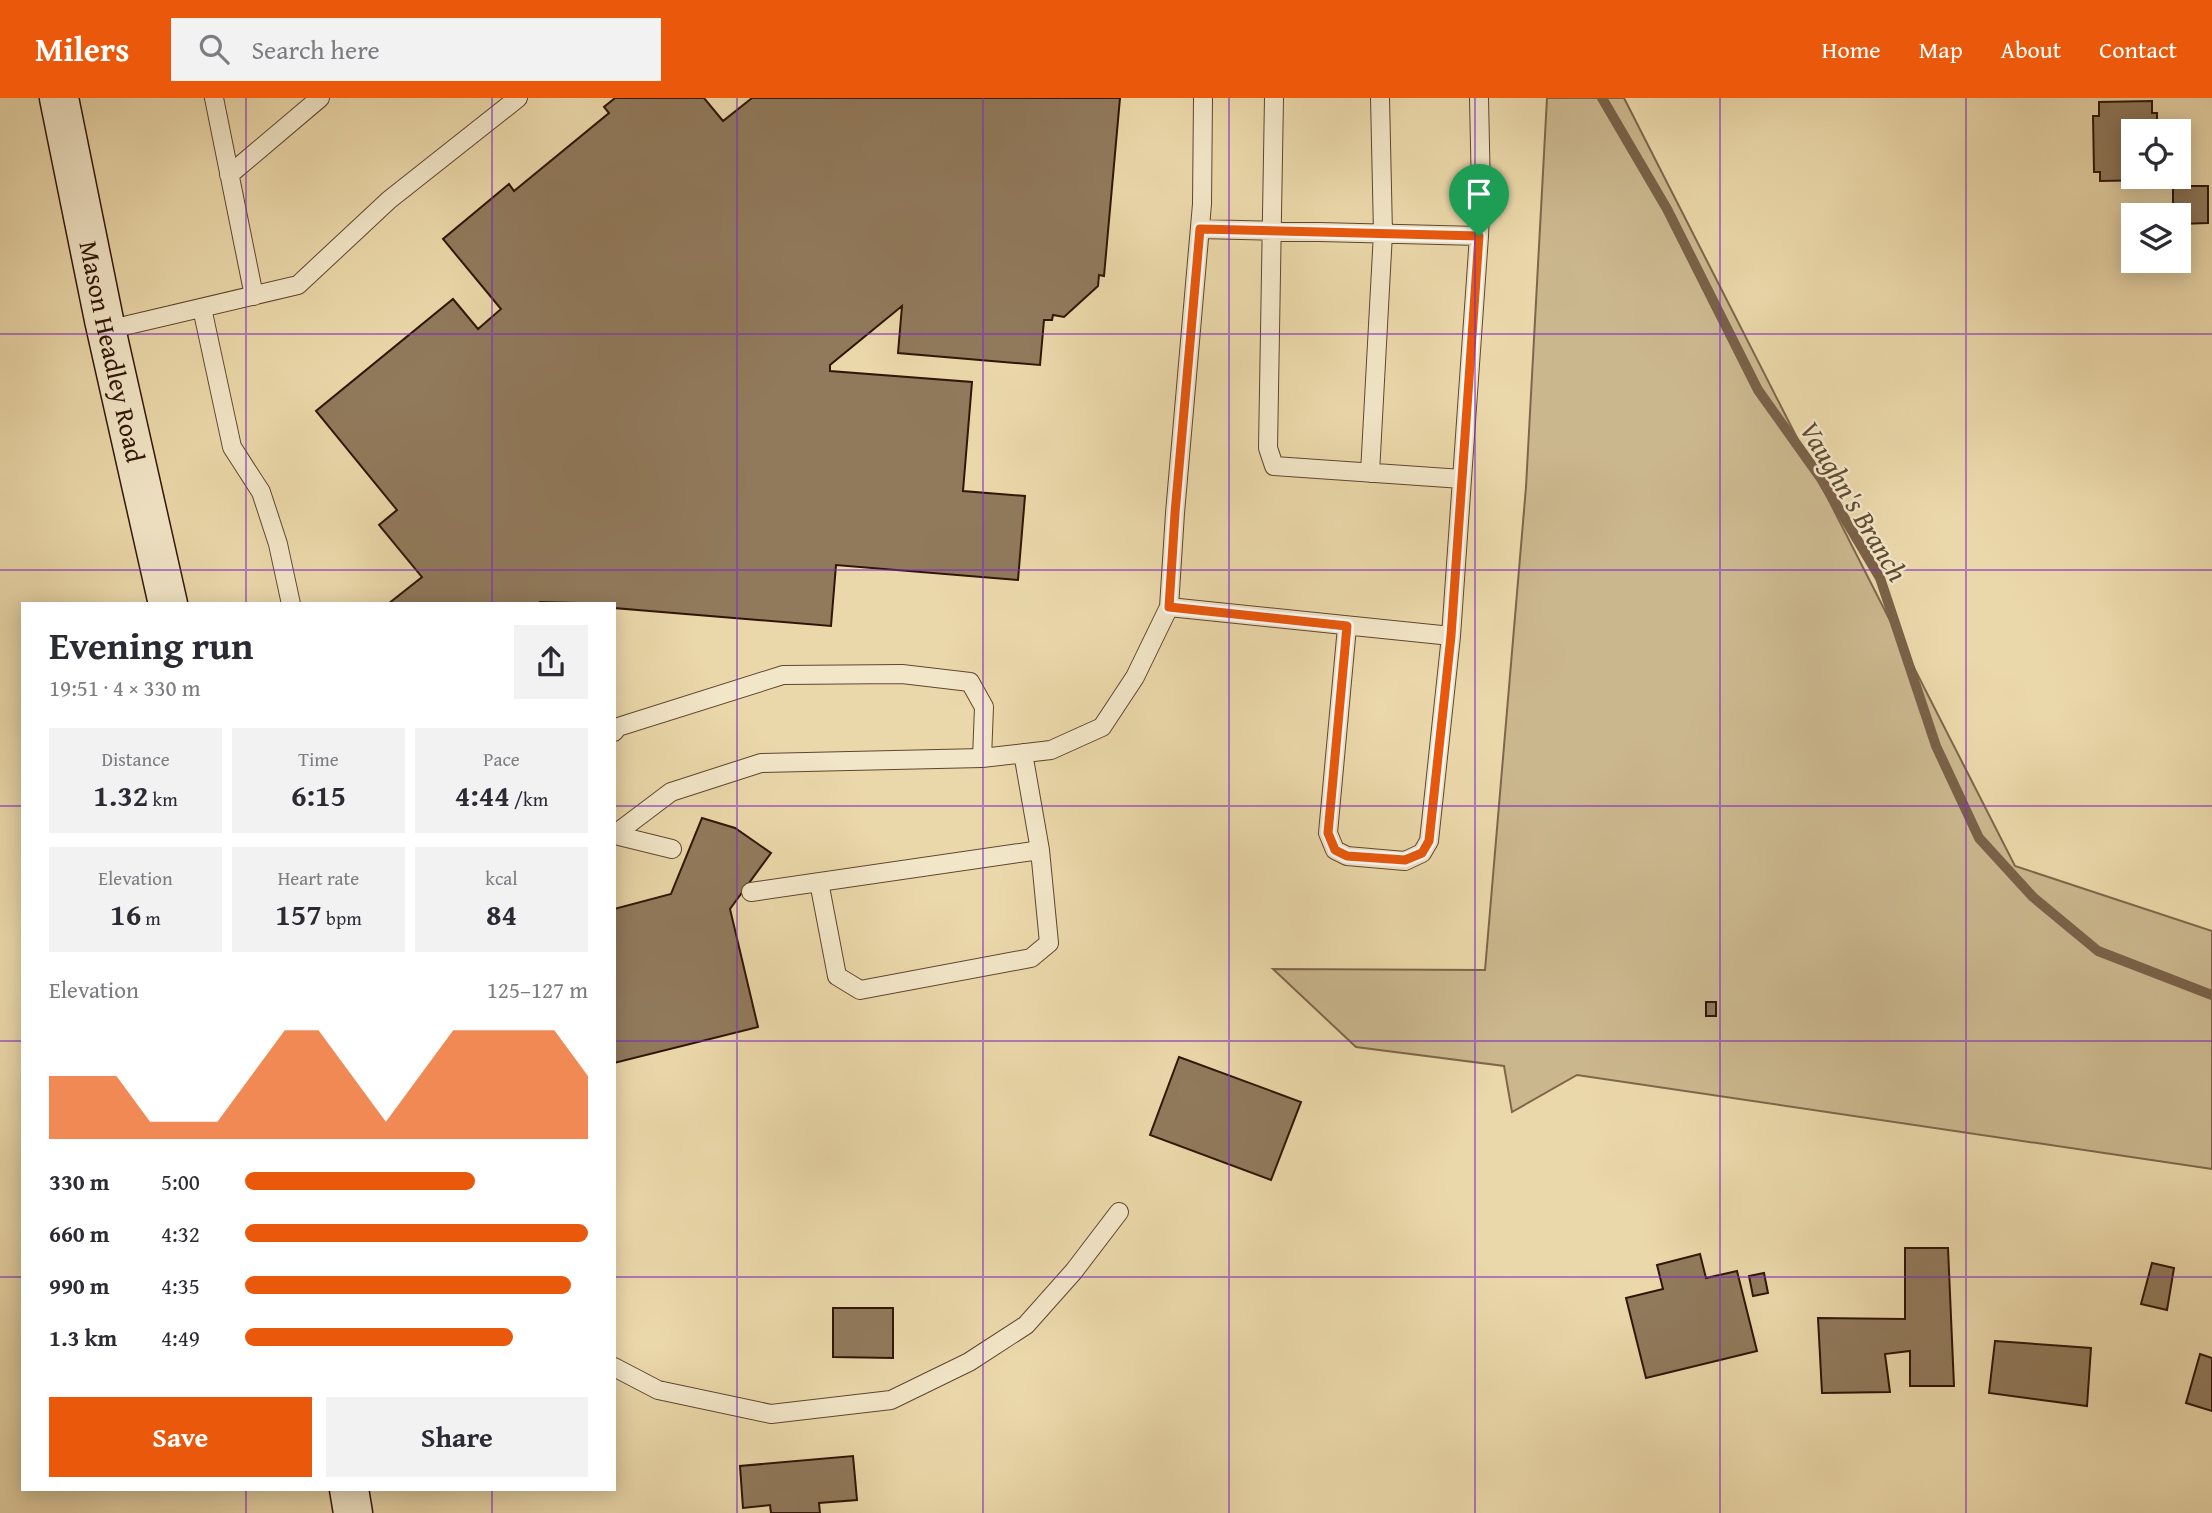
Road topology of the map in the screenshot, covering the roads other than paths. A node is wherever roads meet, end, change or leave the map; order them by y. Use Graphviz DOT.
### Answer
graph roads {
  1 [pos="59,98"];
  2 [pos="214,98"];
  3 [pos="320,98"];
  4 [pos="518,98"];
  5 [pos="1203,98"];
  6 [pos="1274,98"];
  7 [pos="1380,98"];
  8 [pos="1479,98"];
  9 [pos="229,175"];
  10 [pos="1200,229"];
  11 [pos="1271,231"];
  12 [pos="1382,233"];
  13 [pos="1479,236"];
  14 [pos="254,296"];
  15 [pos="202,308"];
  16 [pos="107,330"];
  17 [pos="1370,473"];
  18 [pos="1462,479"];
  19 [pos="168,602"];
  20 [pos="291,602"];
  21 [pos="1169,607"];
  22 [pos="1347,626"];
  23 [pos="1451,636"];
  24 [pos="616,730"];
  25 [pos="1023,753"];
  26 [pos="982,758"];
  27 [pos="616,833"];
  28 [pos="616,835"];
  29 [pos="672,849"];
  30 [pos="1040,850"];
  31 [pos="819,882"];
  32 [pos="751,892"];
  33 [pos="1119,1212"];
  34 [pos="616,1368"];
  35 [pos="349,1491"];
  36 [pos="353,1513"];
  1 -- 16 [label="main road, Mason Headley Road"];
  2 -- 9 [label="lane"];
  3 -- 9 [label="lane"];
  4 -- 14 [label="lane"];
  5 -- 10 [label="lane"];
  6 -- 11 [label="lane"];
  7 -- 12 [label="lane"];
  8 -- 13 [label="lane"];
  9 -- 14 [label="lane"];
  10 -- 11 [label="lane"];
  10 -- 21 [label="lane"];
  11 -- 12 [label="lane"];
  11 -- 17 [label="lane"];
  12 -- 13 [label="lane"];
  12 -- 17 [label="lane"];
  13 -- 18 [label="lane"];
  14 -- 15 [label="lane"];
  15 -- 16 [label="lane"];
  15 -- 20 [label="lane"];
  16 -- 19 [label="main road, Mason Headley Road"];
  17 -- 18 [label="lane"];
  18 -- 23 [label="lane"];
  21 -- 22 [label="lane"];
  21 -- 25 [label="lane"];
  22 -- 23 [label="lane"];
  22 -- 23 [label="lane"];
  24 -- 26 [label="lane"];
  25 -- 26 [label="lane"];
  25 -- 30 [label="lane"];
  26 -- 27 [label="lane"];
  28 -- 29 [label="lane"];
  30 -- 31 [label="lane"];
  30 -- 31 [label="lane"];
  31 -- 32 [label="lane"];
  33 -- 34 [label="lane"];
  35 -- 36 [label="main road"];
}
